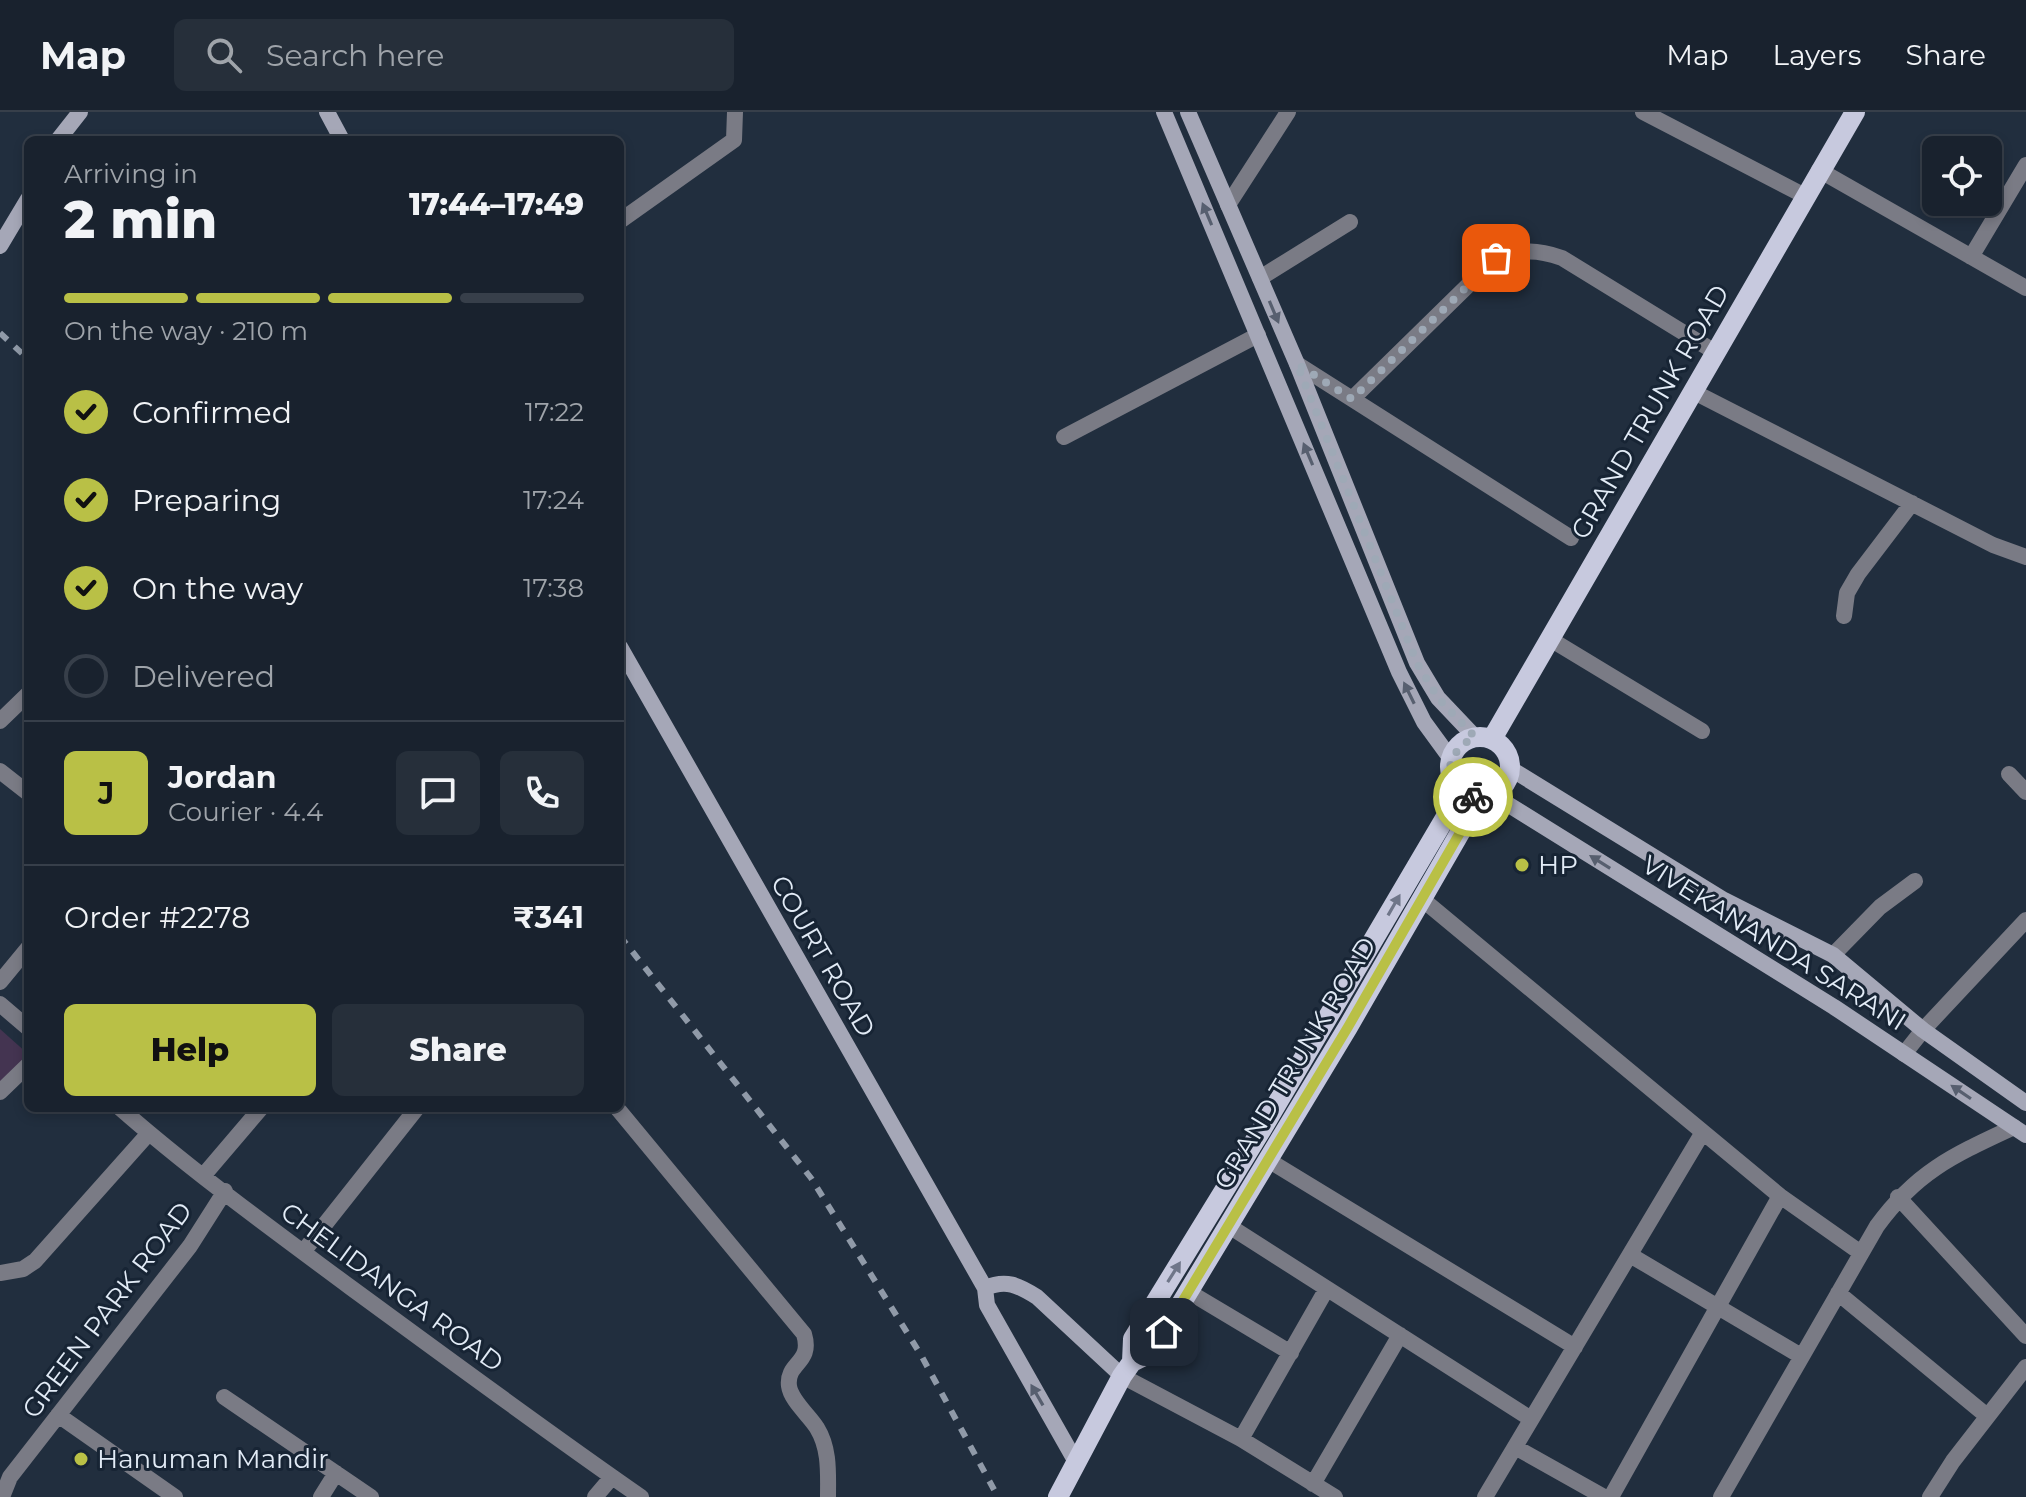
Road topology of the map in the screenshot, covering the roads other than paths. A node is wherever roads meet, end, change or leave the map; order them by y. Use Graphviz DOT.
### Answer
graph roads {
  1 [pos="80,112"];
  2 [pos="327,112"];
  3 [pos="735,112"];
  4 [pos="1164,112"];
  5 [pos="1188,112"];
  6 [pos="1288,112"];
  7 [pos="1643,112"];
  8 [pos="1855,112"];
  9 [pos="61,136"];
  10 [pos="340,136"];
  11 [pos="2026,165"];
  12 [pos="1819,170"];
  13 [pos="1805,196"];
  14 [pos="1228,205"];
  15 [pos="24,206"];
  16 [pos="624,218"];
  17 [pos="1350,222"];
  18 [pos="0,246"];
  19 [pos="1971,257"];
  20 [pos="1260,278"];
  21 [pos="2026,288"];
  22 [pos="1258,335"];
  23 [pos="1715,352"];
  24 [pos="1297,364"];
  25 [pos="1692,391"];
  26 [pos="1352,399"];
  27 [pos="1064,437"];
  28 [pos="1912,503"];
  29 [pos="1571,538"];
  30 [pos="2026,557"];
  31 [pos="1844,616"];
  32 [pos="1550,639"];
  33 [pos="624,654"];
  34 [pos="24,698"];
  35 [pos="0,721"];
  36 [pos="1702,731"];
  37 [pos="1484,738"];
  38 [pos="1451,759"];
  39 [pos="1511,769"];
  40 [pos="0,771"];
  41 [pos="2009,774"];
  42 [pos="24,790"];
  43 [pos="1461,791"];
  44 [pos="2026,792"];
  45 [pos="1487,797"];
  46 [pos="1915,881"];
  47 [pos="1422,899"];
  48 [pos="2026,920"];
  49 [pos="24,953"];
  50 [pos="1833,955"];
  51 [pos="0,982"];
  52 [pos="0,1004"];
  53 [pos="24,1025"];
  54 [pos="1923,1030"];
  55 [pos="1904,1054"];
  56 [pos="24,1069"];
  57 [pos="0,1092"];
  58 [pos="2026,1103"];
  59 [pos="125,1112"];
  60 [pos="258,1112"];
  61 [pos="414,1112"];
  62 [pos="620,1112"];
  63 [pos="2020,1131"];
  64 [pos="1703,1132"];
  65 [pos="149,1133"];
  66 [pos="1268,1160"];
  67 [pos="203,1176"];
  68 [pos="225,1191"];
  69 [pos="1780,1196"];
  70 [pos="1898,1197"];
  71 [pos="1229,1226"];
  72 [pos="303,1252"];
  73 [pos="1861,1253"];
  74 [pos="1630,1255"];
  75 [pos="0,1273"];
  76 [pos="985,1288"];
  77 [pos="1326,1290"];
  78 [pos="1189,1292"];
  79 [pos="1838,1293"];
  80 [pos="1718,1307"];
  81 [pos="1400,1335"];
  82 [pos="2026,1336"];
  83 [pos="1575,1347"];
  84 [pos="1291,1353"];
  85 [pos="1801,1356"];
  86 [pos="2026,1367"];
  87 [pos="1131,1374"];
  88 [pos="224,1397"];
  89 [pos="58,1415"];
  90 [pos="1987,1416"];
  91 [pos="1531,1419"];
  92 [pos="1241,1439"];
  93 [pos="1515,1447"];
  94 [pos="1076,1462"];
  95 [pos="336,1473"];
  96 [pos="612,1477"];
  97 [pos="1313,1484"];
  98 [pos="2,1497"];
  99 [pos="175,1497"];
  100 [pos="321,1497"];
  101 [pos="371,1497"];
  102 [pos="595,1497"];
  103 [pos="641,1497"];
  104 [pos="828,1497"];
  105 [pos="1058,1497"];
  106 [pos="1335,1497"];
  107 [pos="1485,1497"];
  108 [pos="1604,1497"];
  109 [pos="1611,1497"];
  110 [pos="1721,1497"];
  111 [pos="1930,1497"];
  1 -- 9 [label="street"];
  2 -- 10 [label="street"];
  3 -- 16 [label="street"];
  22 -- 4 [label="street, one-way"];
  5 -- 14 [label="street"];
  6 -- 14 [label="street"];
  7 -- 13 [label="street"];
  8 -- 12 [label="main road, GRAND TRUNK ROAD"];
  11 -- 19 [label="street"];
  12 -- 13 [label="main road, GRAND TRUNK ROAD"];
  12 -- 19 [label="street"];
  13 -- 23 [label="main road, GRAND TRUNK ROAD"];
  14 -- 20 [label="street"];
  15 -- 18 [label="street"];
  17 -- 20 [label="street"];
  19 -- 21 [label="street"];
  20 -- 24 [label="street, one-way"];
  22 -- 27 [label="street"];
  38 -- 22 [label="street, one-way"];
  23 -- 25 [label="main road, GRAND TRUNK ROAD"];
  23 -- 26 [label="street"];
  24 -- 26 [label="street"];
  24 -- 37 [label="street"];
  25 -- 28 [label="street"];
  25 -- 32 [label="main road, GRAND TRUNK ROAD"];
  26 -- 29 [label="street"];
  28 -- 30 [label="street"];
  28 -- 31 [label="street"];
  32 -- 36 [label="street"];
  32 -- 37 [label="main road, GRAND TRUNK ROAD"];
  33 -- 76 [label="street, COURT ROAD"];
  34 -- 35 [label="street"];
  37 -- 38 [label="main road, GRAND TRUNK ROAD"];
  37 -- 39 [label="main road"];
  38 -- 43 [label="main road"];
  39 -- 45 [label="main road, GRAND TRUNK ROAD"];
  39 -- 50 [label="street, VIVEKANANDA SARANI"];
  40 -- 42 [label="street"];
  41 -- 44 [label="street"];
  43 -- 45 [label="main road"];
  87 -- 43 [label="main road, GRAND TRUNK ROAD, one-way"];
  45 -- 47 [label="main road, GRAND TRUNK ROAD"];
  55 -- 45 [label="street, VIVEKANANDA SARANI, one-way"];
  46 -- 50 [label="street"];
  47 -- 64 [label="street"];
  47 -- 66 [label="main road, GRAND TRUNK ROAD"];
  48 -- 54 [label="street"];
  49 -- 51 [label="street"];
  50 -- 54 [label="street, VIVEKANANDA SARANI"];
  52 -- 53 [label="street"];
  54 -- 55 [label="street"];
  54 -- 58 [label="street, VIVEKANANDA SARANI"];
  63 -- 55 [label="street, VIVEKANANDA SARANI, one-way"];
  56 -- 57 [label="street"];
  59 -- 65 [label="street, CHELIDANGA ROAD"];
  60 -- 67 [label="street"];
  61 -- 72 [label="street"];
  62 -- 104 [label="street"];
  63 -- 70 [label="street"];
  64 -- 69 [label="street"];
  64 -- 74 [label="street"];
  65 -- 67 [label="street, CHELIDANGA ROAD"];
  65 -- 75 [label="street"];
  66 -- 71 [label="main road, GRAND TRUNK ROAD"];
  66 -- 83 [label="street"];
  67 -- 68 [label="street, CHELIDANGA ROAD"];
  68 -- 72 [label="street, CHELIDANGA ROAD"];
  68 -- 89 [label="street, GREEN PARK ROAD"];
  69 -- 73 [label="street"];
  69 -- 80 [label="street"];
  70 -- 73 [label="street"];
  70 -- 82 [label="street"];
  71 -- 77 [label="street"];
  71 -- 78 [label="main road, GRAND TRUNK ROAD"];
  72 -- 96 [label="street, CHELIDANGA ROAD"];
  73 -- 79 [label="street"];
  74 -- 80 [label="street"];
  74 -- 83 [label="street"];
  76 -- 87 [label="street"];
  94 -- 76 [label="street, COURT ROAD, one-way"];
  77 -- 81 [label="street"];
  77 -- 84 [label="street"];
  78 -- 84 [label="street"];
  78 -- 87 [label="main road, GRAND TRUNK ROAD"];
  79 -- 85 [label="street"];
  79 -- 90 [label="street"];
  80 -- 85 [label="street"];
  80 -- 109 [label="street"];
  81 -- 91 [label="street"];
  81 -- 97 [label="street"];
  83 -- 91 [label="street"];
  84 -- 92 [label="street"];
  85 -- 110 [label="street"];
  86 -- 90 [label="street"];
  87 -- 92 [label="street"];
  87 -- 94 [label="main road"];
  88 -- 95 [label="street"];
  89 -- 98 [label="street, GREEN PARK ROAD"];
  89 -- 99 [label="street"];
  90 -- 111 [label="street"];
  91 -- 93 [label="street"];
  92 -- 97 [label="street"];
  93 -- 107 [label="street"];
  93 -- 108 [label="street"];
  94 -- 105 [label="main road"];
  95 -- 100 [label="street"];
  95 -- 101 [label="street"];
  96 -- 102 [label="street"];
  96 -- 103 [label="street, CHELIDANGA ROAD"];
  97 -- 106 [label="street"];
}
